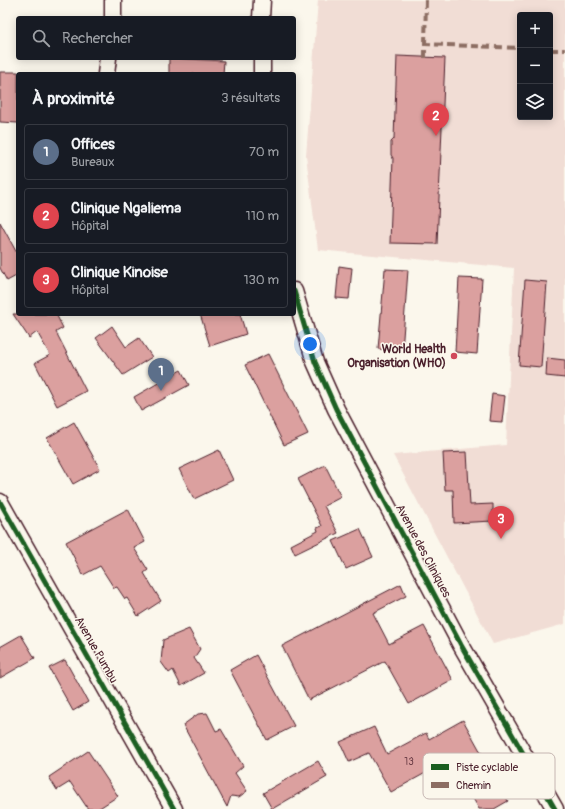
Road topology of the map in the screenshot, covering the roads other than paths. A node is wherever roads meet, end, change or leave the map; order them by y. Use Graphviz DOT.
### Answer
graph roads {
  1 [pos="113,0"];
  2 [pos="262,0"];
  3 [pos="113,16"];
  4 [pos="261,16"];
  5 [pos="108,60"];
  6 [pos="262,60"];
  7 [pos="106,72"];
  8 [pos="262,72"];
  9 [pos="296,299"];
  10 [pos="0,502"];
  11 [pos="524,753"];
  12 [pos="550,799"];
  13 [pos="174,809"];
  14 [pos="556,809"];
  1 -- 3 [label="street"];
  2 -- 4 [label="street"];
  5 -- 7 [label="street"];
  6 -- 8 [label="street"];
  9 -- 11 [label="street, Avenue des Cliniques"];
  10 -- 13 [label="street, Avenue Pumbu"];
  12 -- 14 [label="street, Avenue des Cliniques"];
}
